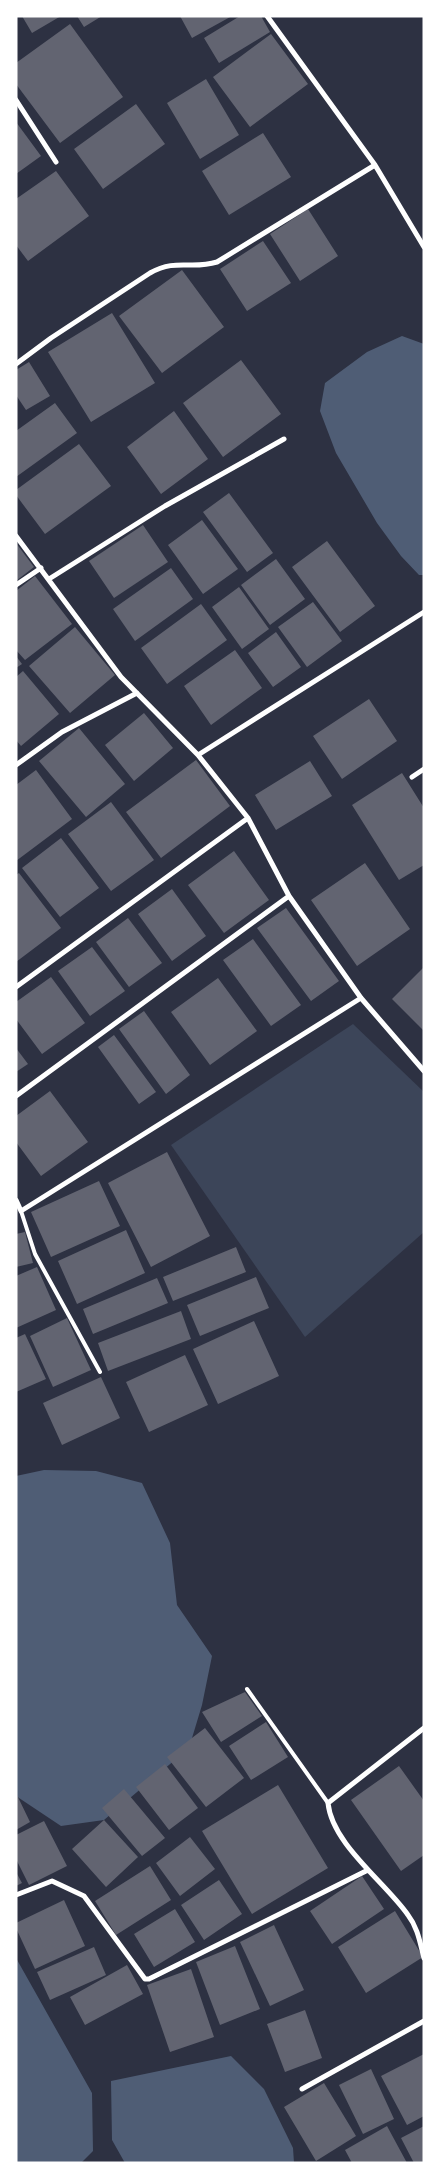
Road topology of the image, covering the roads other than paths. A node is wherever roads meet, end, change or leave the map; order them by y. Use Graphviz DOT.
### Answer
graph roads {
  1 [pos="267,16"];
  2 [pos="16,100"];
  3 [pos="56,162"];
  4 [pos="375,165"];
  5 [pos="424,247"];
  6 [pos="16,364"];
  7 [pos="284,439"];
  8 [pos="16,536"];
  9 [pos="41,568"];
  10 [pos="49,579"];
  11 [pos="16,584"];
  12 [pos="424,612"];
  13 [pos="137,693"];
  14 [pos="198,755"];
  15 [pos="16,764"];
  16 [pos="424,769"];
  17 [pos="412,776"];
  18 [pos="248,818"];
  19 [pos="289,896"];
  20 [pos="16,987"];
  21 [pos="361,998"];
  22 [pos="424,1071"];
  23 [pos="16,1096"];
  24 [pos="16,1200"];
  25 [pos="21,1211"];
  26 [pos="100,1372"];
  27 [pos="247,1689"];
  28 [pos="424,1728"];
  29 [pos="328,1803"];
  30 [pos="368,1870"];
  31 [pos="16,1895"];
  32 [pos="424,1958"];
  33 [pos="424,2021"];
  34 [pos="302,2090"];
  1 -- 4 [label="street"];
  2 -- 3 [label="street"];
  4 -- 5 [label="street"];
  4 -- 6 [label="street"];
  7 -- 10 [label="street"];
  8 -- 9 [label="street"];
  9 -- 10 [label="street"];
  9 -- 11 [label="street"];
  10 -- 13 [label="street"];
  12 -- 14 [label="street"];
  13 -- 14 [label="street"];
  13 -- 15 [label="street"];
  14 -- 18 [label="street"];
  16 -- 17 [label="street"];
  18 -- 19 [label="street"];
  18 -- 20 [label="street"];
  19 -- 21 [label="street"];
  19 -- 23 [label="street"];
  21 -- 22 [label="street"];
  21 -- 25 [label="street"];
  24 -- 25 [label="street"];
  25 -- 26 [label="lane"];
  27 -- 29 [label="lane"];
  28 -- 29 [label="street"];
  29 -- 30 [label="street"];
  30 -- 31 [label="street"];
  30 -- 32 [label="street"];
  33 -- 34 [label="street"];
}
